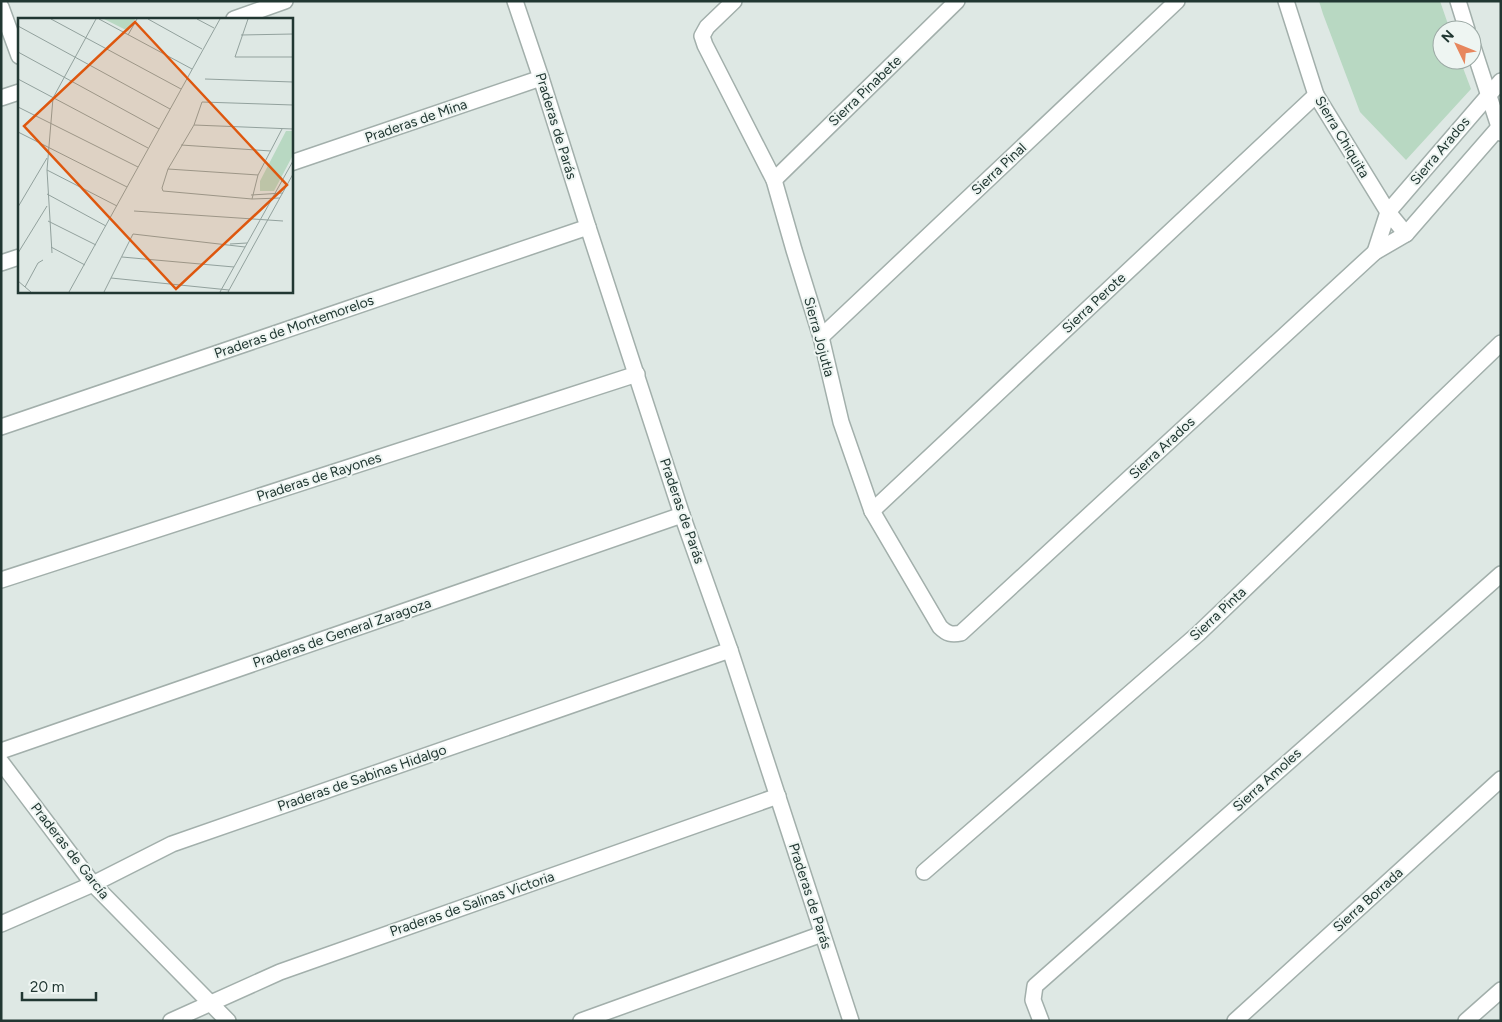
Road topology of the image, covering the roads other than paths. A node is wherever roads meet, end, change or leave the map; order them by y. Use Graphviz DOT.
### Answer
graph roads {
  1 [pos="285,1"];
  2 [pos="515,1"];
  3 [pos="734,1"];
  4 [pos="957,1"];
  5 [pos="1177,1"];
  6 [pos="1286,1"];
  7 [pos="1458,1"];
  8 [pos="1,7"];
  9 [pos="237,18"];
  10 [pos="1464,20"];
  11 [pos="18,53"];
  12 [pos="1480,70"];
  13 [pos="541,78"];
  14 [pos="1501,81"];
  15 [pos="18,92"];
  16 [pos="1488,94"];
  17 [pos="1316,95"];
  18 [pos="1,98"];
  19 [pos="1500,128"];
  20 [pos="292,164"];
  21 [pos="774,180"];
  22 [pos="1388,212"];
  23 [pos="588,227"];
  24 [pos="1406,234"];
  25 [pos="1375,252"];
  26 [pos="18,257"];
  27 [pos="1,263"];
  28 [pos="821,337"];
  29 [pos="1501,343"];
  30 [pos="637,374"];
  31 [pos="1,427"];
  32 [pos="872,511"];
  33 [pos="682,515"];
  34 [pos="1501,574"];
  35 [pos="1,580"];
  36 [pos="946,633"];
  37 [pos="730,650"];
  38 [pos="1,751"];
  39 [pos="1,762"];
  40 [pos="1501,780"];
  41 [pos="778,796"];
  42 [pos="924,872"];
  43 [pos="93,884"];
  44 [pos="1,924"];
  45 [pos="822,934"];
  46 [pos="1501,990"];
  47 [pos="210,1003"];
  48 [pos="171,1021"];
  49 [pos="228,1021"];
  50 [pos="582,1021"];
  51 [pos="851,1021"];
  52 [pos="1041,1021"];
  53 [pos="1235,1021"];
  54 [pos="1466,1021"];
  1 -- 9 [label="street"];
  2 -- 13 [label="street, Praderas de Parás"];
  3 -- 21 [label="street, Sierra Jojutla"];
  4 -- 21 [label="street, Sierra Pinabete"];
  5 -- 28 [label="street, Sierra Pinal"];
  6 -- 17 [label="street, Sierra Chiquita"];
  7 -- 10 [label="street"];
  8 -- 11 [label="street"];
  12 -- 16 [label="street"];
  13 -- 20 [label="street, Praderas de Mina"];
  13 -- 23 [label="street, Praderas de Parás"];
  14 -- 16 [label="street, Sierra Arados"];
  15 -- 18 [label="street"];
  16 -- 19 [label="street"];
  16 -- 22 [label="street, Sierra Arados"];
  17 -- 22 [label="street, Sierra Chiquita"];
  17 -- 32 [label="street, Sierra Perote"];
  19 -- 24 [label="street, Sierra Arados"];
  21 -- 28 [label="street, Sierra Jojutla"];
  22 -- 24 [label="street, Sierra Chiquita"];
  22 -- 25 [label="street, Sierra Arados"];
  23 -- 30 [label="street, Praderas de Parás"];
  23 -- 31 [label="street, Praderas de Montemorelos"];
  24 -- 25 [label="street, Sierra Arados"];
  25 -- 36 [label="street, Sierra Arados"];
  26 -- 27 [label="street"];
  28 -- 32 [label="street, Sierra Jojutla"];
  29 -- 42 [label="street, Sierra Pinta"];
  30 -- 33 [label="street, Praderas de Parás"];
  30 -- 35 [label="street, Praderas de Rayones"];
  32 -- 36 [label="street, Sierra Jojutla"];
  33 -- 37 [label="street, Praderas de Parás"];
  33 -- 38 [label="street, Praderas de General Zaragoza"];
  34 -- 52 [label="street, Sierra Amoles"];
  37 -- 41 [label="street, Praderas de Parás"];
  37 -- 43 [label="street, Praderas de Sabinas Hidalgo"];
  39 -- 43 [label="street, Praderas de García"];
  40 -- 53 [label="street, Sierra Borrada"];
  41 -- 45 [label="street, Praderas de Parás"];
  41 -- 47 [label="street, Praderas de Salinas Victoria"];
  43 -- 44 [label="street, Praderas de Sabinas Hidalgo"];
  43 -- 47 [label="street, Praderas de García"];
  45 -- 50 [label="street"];
  45 -- 51 [label="street, Praderas de Parás"];
  46 -- 54 [label="street"];
  47 -- 48 [label="street, Praderas de Salinas Victoria"];
  47 -- 49 [label="street, Praderas de García"];
}
